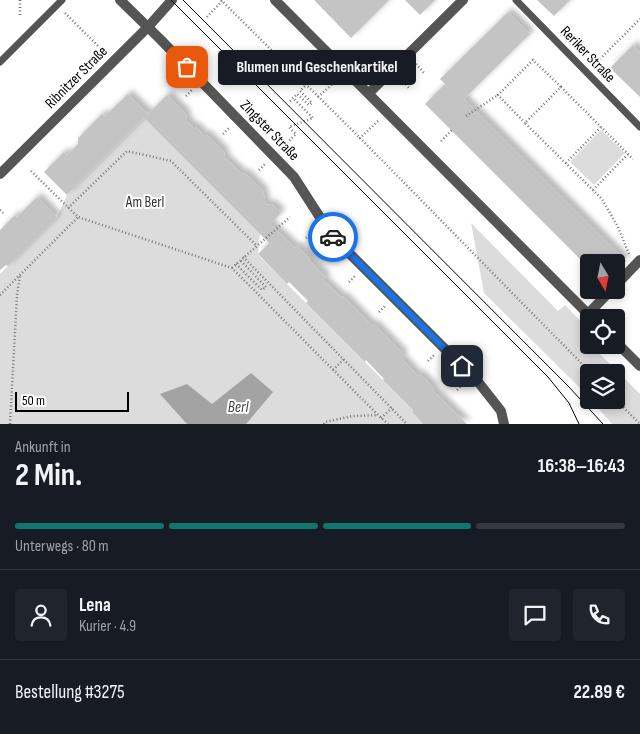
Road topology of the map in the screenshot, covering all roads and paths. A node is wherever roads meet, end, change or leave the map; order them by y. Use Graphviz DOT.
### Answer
graph roads {
  1 [pos="20,0"];
  2 [pos="120,0"];
  3 [pos="172,0"];
  4 [pos="275,0"];
  5 [pos="463,0"];
  6 [pos="516,0"];
  7 [pos="221,1"];
  8 [pos="59,2"];
  9 [pos="20,17"];
  10 [pos="207,17"];
  11 [pos="640,19"];
  12 [pos="148,27"];
  13 [pos="114,61"];
  14 [pos="0,62"];
  15 [pos="586,72"];
  16 [pos="306,85"];
  17 [pos="562,87"];
  18 [pos="369,93"];
  19 [pos="498,95"];
  20 [pos="293,98"];
  21 [pos="290,101"];
  22 [pos="387,112"];
  23 [pos="466,116"];
  24 [pos="526,123"];
  25 [pos="601,127"];
  26 [pos="640,127"];
  27 [pos="453,129"];
  28 [pos="360,138"];
  29 [pos="441,141"];
  30 [pos="628,154"];
  31 [pos="274,156"];
  32 [pos="633,159"];
  33 [pos="566,163"];
  34 [pos="259,170"];
  35 [pos="31,171"];
  36 [pos="0,174"];
  37 [pos="593,190"];
  38 [pos="68,208"];
  39 [pos="0,210"];
  40 [pos="3,213"];
  41 [pos="78,217"];
  42 [pos="290,217"];
  43 [pos="256,245"];
  44 [pos="242,259"];
  45 [pos="639,261"];
  46 [pos="236,264"];
  47 [pos="232,268"];
  48 [pos="20,276"];
  49 [pos="625,276"];
  50 [pos="0,295"];
  51 [pos="604,299"];
  52 [pos="583,309"];
  53 [pos="596,309"];
  54 [pos="625,351"];
  55 [pos="344,360"];
  56 [pos="582,364"];
  57 [pos="640,366"];
  58 [pos="334,370"];
  59 [pos="392,408"];
  60 [pos="625,409"];
  61 [pos="380,416"];
  62 [pos="10,424"];
  63 [pos="324,424"];
  64 [pos="388,424"];
  65 [pos="408,424"];
  66 [pos="504,424"];
  67 [pos="640,424"];
  1 -- 9 [label="path"];
  2 -- 12 [label="street, Zingster Straße"];
  3 -- 12 [label="street, Ribnitzer Straße"];
  4 -- 18 [label="street"];
  5 -- 18 [label="street"];
  6 -- 15 [label="lane, Reriker Straße"];
  7 -- 10 [label="path"];
  7 -- 16 [label="path"];
  8 -- 13 [label="path"];
  8 -- 14 [label="lane"];
  11 -- 15 [label="path"];
  12 -- 13 [label="street, Ribnitzer Straße"];
  12 -- 31 [label="street, Zingster Straße"];
  13 -- 36 [label="street, Ribnitzer Straße"];
  15 -- 26 [label="lane, Reriker Straße"];
  16 -- 20 [label="path"];
  16 -- 28 [label="path"];
  17 -- 19 [label="path"];
  17 -- 24 [label="path"];
  17 -- 25 [label="path"];
  18 -- 22 [label="street"];
  19 -- 23 [label="path"];
  19 -- 24 [label="path"];
  20 -- 21 [label="path"];
  20 -- 31 [label="path"];
  22 -- 28 [label="path"];
  22 -- 52 [label="street"];
  24 -- 33 [label="path"];
  25 -- 30 [label="path"];
  25 -- 33 [label="path"];
  27 -- 29 [label="path"];
  28 -- 56 [label="path"];
  30 -- 32 [label="path"];
  30 -- 37 [label="path"];
  31 -- 34 [label="path"];
  31 -- 66 [label="street, Zingster Straße"];
  33 -- 37 [label="path"];
  35 -- 38 [label="path"];
  37 -- 45 [label="path"];
  38 -- 41 [label="path"];
  38 -- 43 [label="path"];
  39 -- 40 [label="path"];
  41 -- 47 [label="path"];
  41 -- 48 [label="path"];
  42 -- 43 [label="path"];
  43 -- 44 [label="path"];
  44 -- 46 [label="path"];
  44 -- 46 [label="path"];
  44 -- 55 [label="path"];
  45 -- 49 [label="street"];
  46 -- 47 [label="path"];
  47 -- 58 [label="path"];
  48 -- 50 [label="path"];
  48 -- 62 [label="path"];
  51 -- 53 [label="street"];
  54 -- 57 [label="street"];
  55 -- 58 [label="path"];
  55 -- 59 [label="path"];
  58 -- 61 [label="path"];
  59 -- 61 [label="path"];
  59 -- 65 [label="path"];
  60 -- 67 [label="path"];
  61 -- 63 [label="path"];
  61 -- 64 [label="path"];
}
